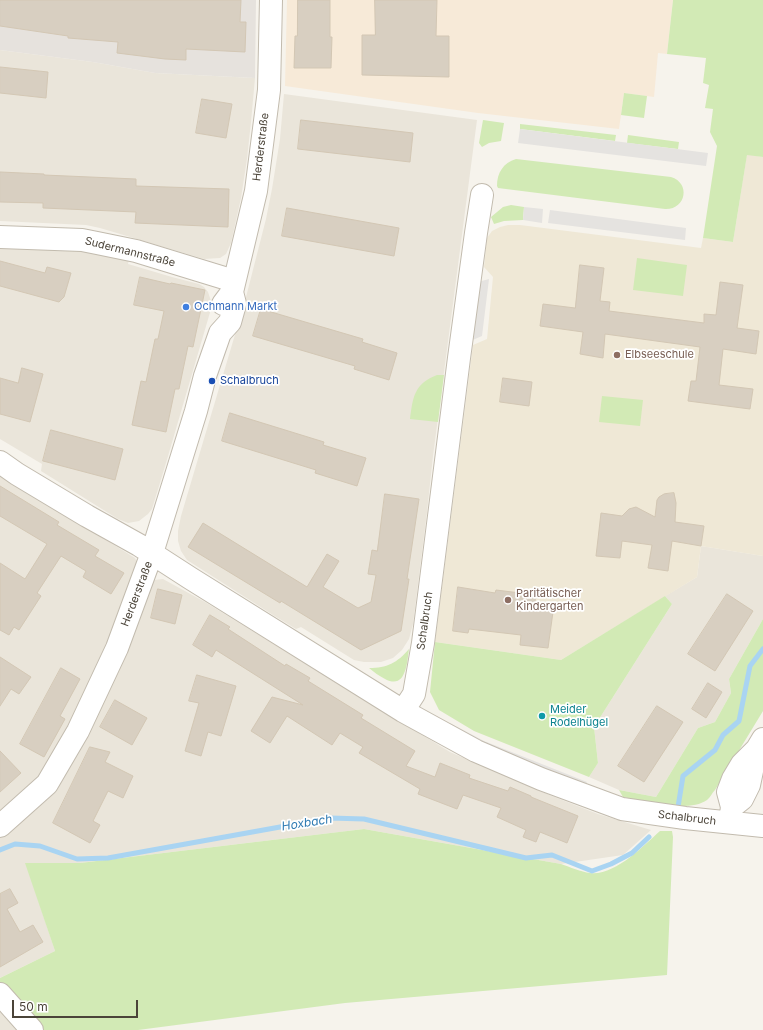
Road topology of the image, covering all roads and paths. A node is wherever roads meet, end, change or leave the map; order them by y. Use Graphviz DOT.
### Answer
graph roads {
  1 [pos="271,0"];
  2 [pos="482,195"];
  3 [pos="0,238"];
  4 [pos="233,286"];
  5 [pos="0,462"];
  6 [pos="152,553"];
  7 [pos="403,711"];
  8 [pos="760,744"];
  9 [pos="731,815"];
  10 [pos="0,826"];
  11 [pos="763,826"];
  12 [pos="0,994"];
  13 [pos="32,1030"];
  1 -- 4 [label="street, Herderstraße"];
  2 -- 7 [label="street, Schalbruch"];
  3 -- 4 [label="street, Sudermannstraße"];
  4 -- 6 [label="street, Herderstraße"];
  5 -- 6 [label="street, Schalbruch"];
  6 -- 7 [label="street, Schalbruch"];
  6 -- 10 [label="street, Herderstraße"];
  7 -- 9 [label="street, Schalbruch"];
  8 -- 9 [label="street"];
  9 -- 11 [label="street, Schalbruch"];
  12 -- 13 [label="street"];
}
